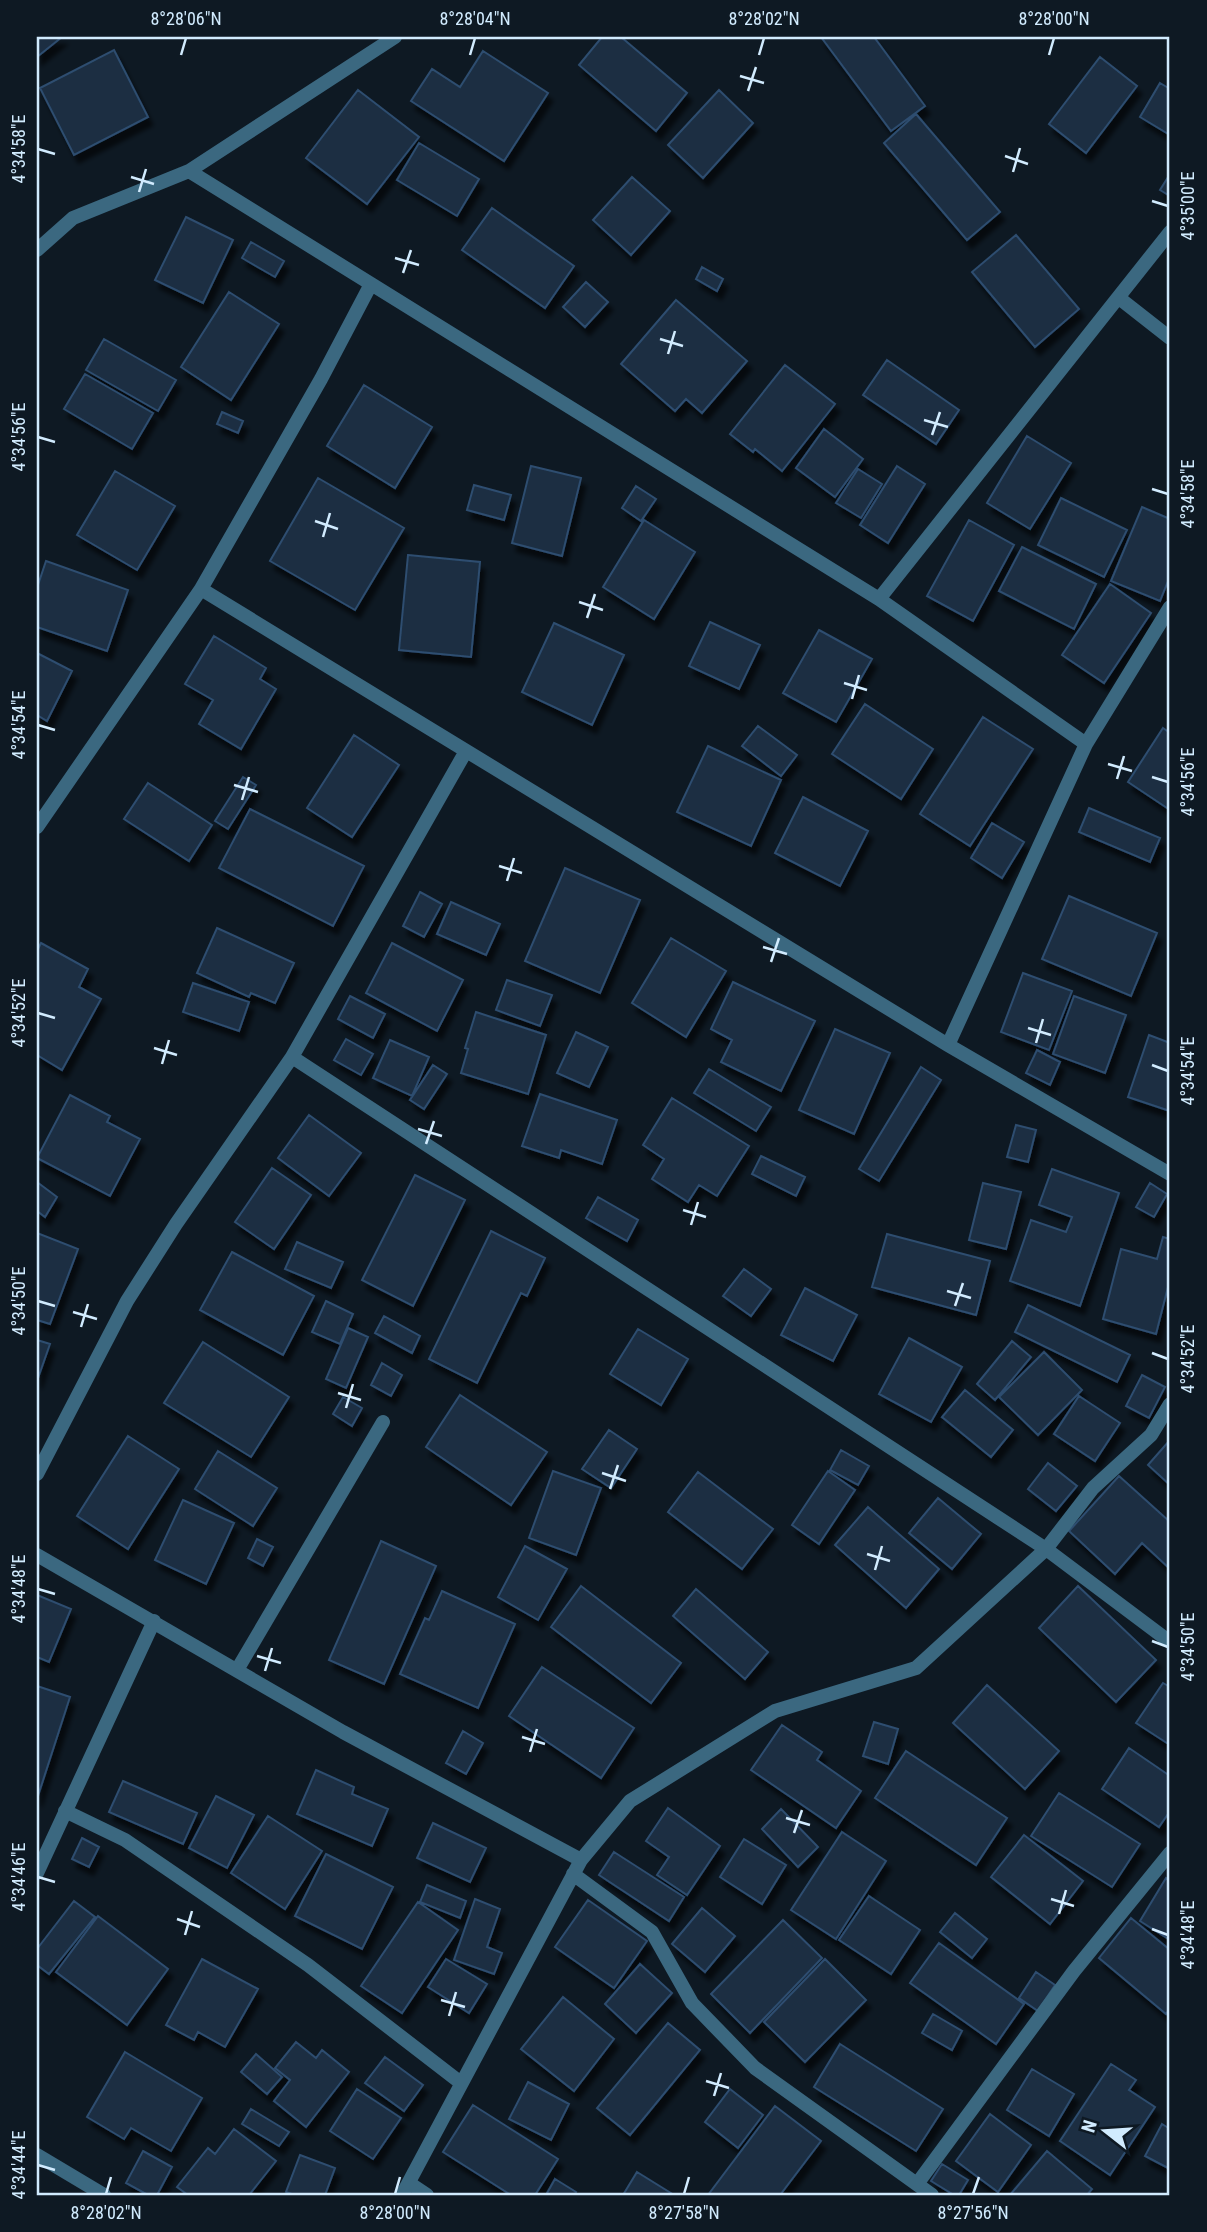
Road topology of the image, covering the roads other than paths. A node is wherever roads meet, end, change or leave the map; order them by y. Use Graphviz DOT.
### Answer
graph roads {
  1 [pos="395,37"];
  2 [pos="189,171"];
  3 [pos="1170,232"];
  4 [pos="37,250"];
  5 [pos="371,284"];
  6 [pos="1119,298"];
  7 [pos="1170,338"];
  8 [pos="201,589"];
  9 [pos="879,599"];
  10 [pos="1170,607"];
  11 [pos="1086,744"];
  12 [pos="466,751"];
  13 [pos="37,827"];
  14 [pos="948,1045"];
  15 [pos="292,1057"];
  16 [pos="1170,1174"];
  17 [pos="1170,1404"];
  18 [pos="383,1422"];
  19 [pos="37,1474"];
  20 [pos="1046,1549"];
  21 [pos="37,1555"];
  22 [pos="154,1621"];
  23 [pos="1170,1642"];
  24 [pos="237,1670"];
  25 [pos="65,1811"];
  26 [pos="1170,1853"];
  27 [pos="581,1860"];
  28 [pos="37,1873"];
  29 [pos="573,1874"];
  30 [pos="461,2083"];
  31 [pos="37,2155"];
  32 [pos="917,2184"];
  33 [pos="405,2189"];
  34 [pos="104,2195"];
  35 [pos="427,2195"];
  36 [pos="932,2195"];
  1 -- 2 [label="street"];
  2 -- 4 [label="street"];
  2 -- 5 [label="street"];
  3 -- 6 [label="street"];
  5 -- 8 [label="street"];
  5 -- 9 [label="street"];
  6 -- 7 [label="street"];
  6 -- 9 [label="street"];
  8 -- 12 [label="street"];
  8 -- 13 [label="street"];
  9 -- 11 [label="street"];
  10 -- 11 [label="street"];
  11 -- 14 [label="street"];
  12 -- 14 [label="street"];
  12 -- 15 [label="street"];
  14 -- 16 [label="street"];
  15 -- 19 [label="street"];
  15 -- 20 [label="street"];
  17 -- 20 [label="street"];
  18 -- 24 [label="street"];
  20 -- 23 [label="street"];
  20 -- 27 [label="street"];
  21 -- 22 [label="street"];
  22 -- 24 [label="street"];
  22 -- 25 [label="street"];
  24 -- 27 [label="street"];
  25 -- 28 [label="street"];
  25 -- 30 [label="street"];
  26 -- 32 [label="street"];
  27 -- 29 [label="street"];
  29 -- 30 [label="street"];
  29 -- 32 [label="street"];
  30 -- 33 [label="street"];
  31 -- 34 [label="street"];
  32 -- 36 [label="street"];
  33 -- 35 [label="street"];
}
